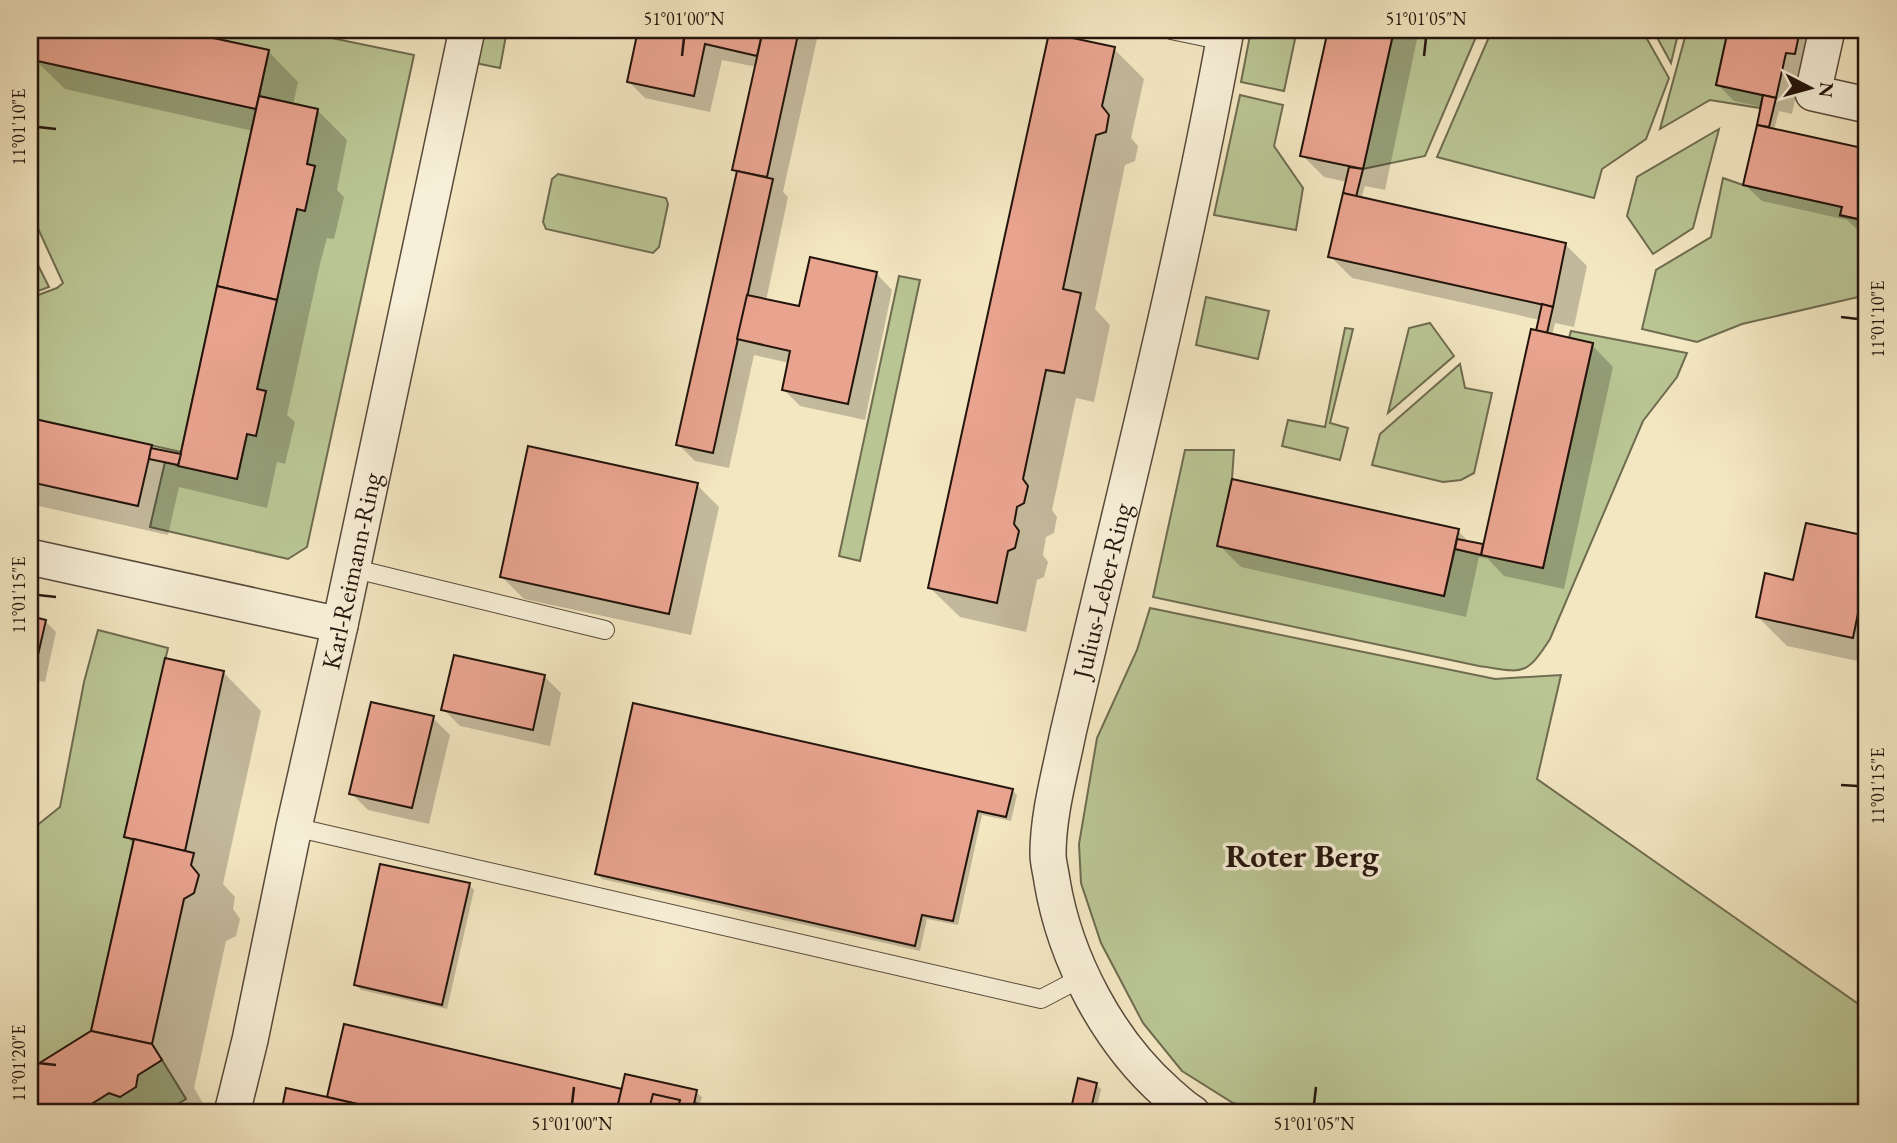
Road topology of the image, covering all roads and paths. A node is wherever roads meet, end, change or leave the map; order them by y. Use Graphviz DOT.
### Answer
graph roads {
  1 [pos="467,30"];
  2 [pos="1171,30"];
  3 [pos="1827,30"];
  4 [pos="1225,35"];
  5 [pos="1867,105"];
  6 [pos="30,557"];
  7 [pos="351,568"];
  8 [pos="340,625"];
  9 [pos="605,630"];
  10 [pos="294,827"];
  11 [pos="1083,977"];
  12 [pos="237,1110"];
  13 [pos="1189,1113"];
  1 -- 7 [label="street, Karl-Reimann-Ring"];
  2 -- 4 [label="lane"];
  3 -- 5 [label="street"];
  4 -- 11 [label="street, Julius-Leber-Ring"];
  6 -- 8 [label="street"];
  7 -- 8 [label="street, Karl-Reimann-Ring"];
  7 -- 9 [label="lane"];
  8 -- 10 [label="street, Karl-Reimann-Ring"];
  10 -- 11 [label="lane"];
  10 -- 12 [label="street, Karl-Reimann-Ring"];
  11 -- 13 [label="street, Julius-Leber-Ring"];
}
